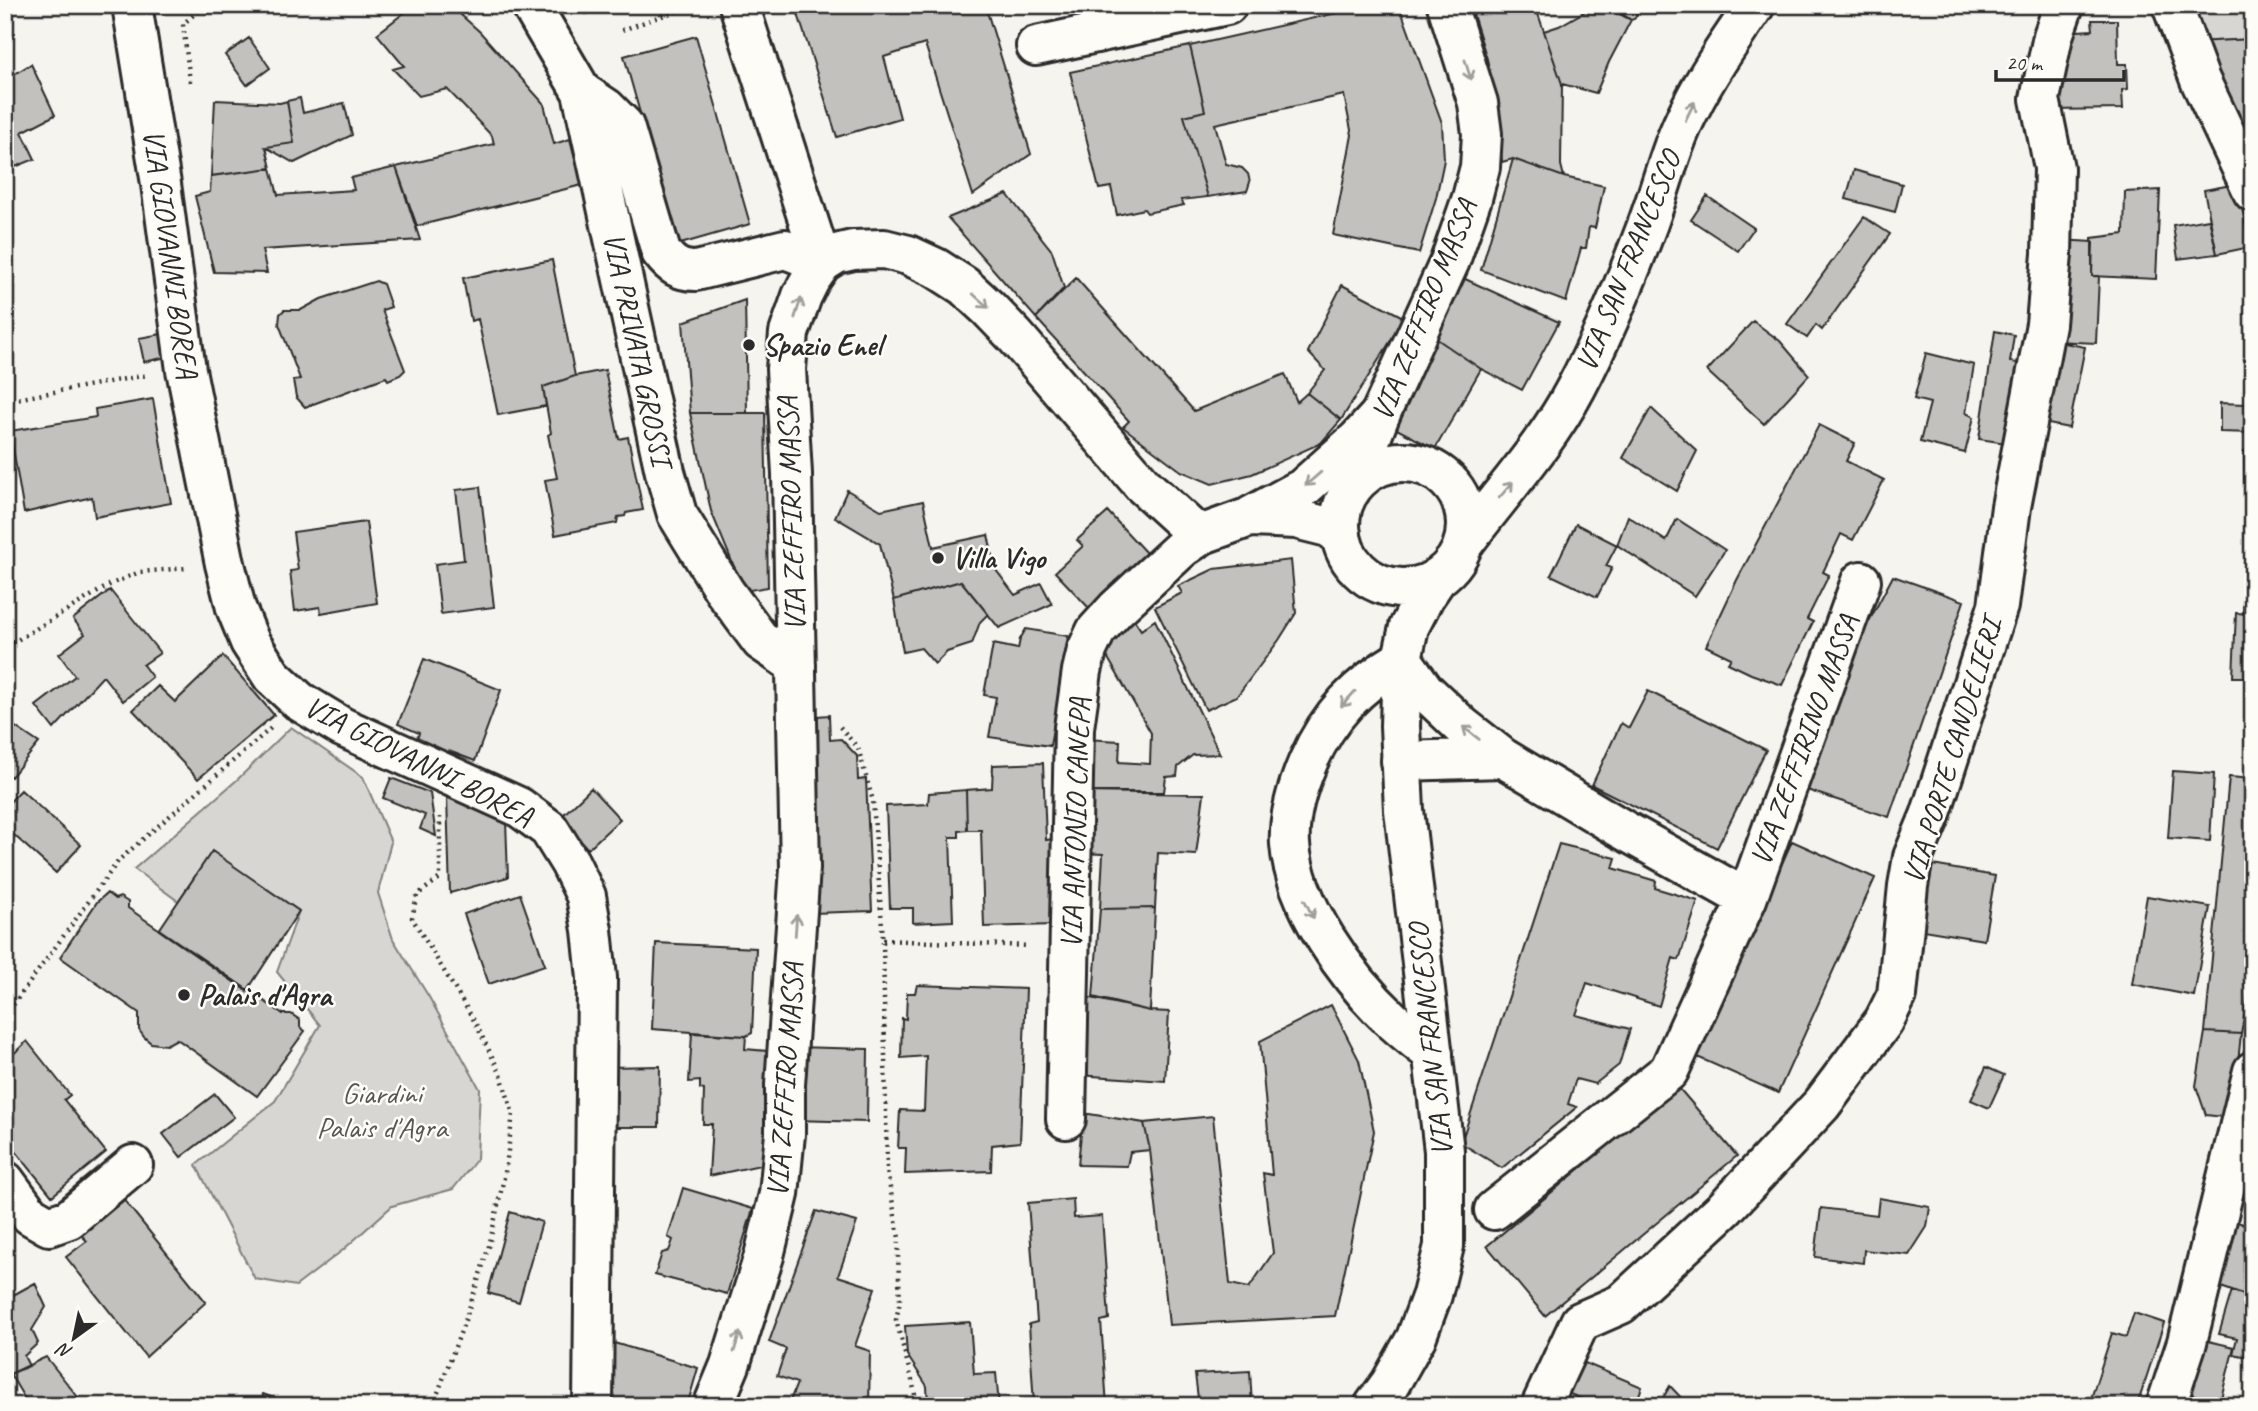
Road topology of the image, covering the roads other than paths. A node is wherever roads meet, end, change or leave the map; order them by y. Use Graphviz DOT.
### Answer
graph roads {
  1 [pos="132,5"];
  2 [pos="531,5"];
  3 [pos="738,5"];
  4 [pos="1227,5"];
  5 [pos="1447,5"];
  6 [pos="1755,5"];
  7 [pos="2064,5"];
  8 [pos="2172,5"];
  9 [pos="1036,46"];
  10 [pos="582,92"];
  11 [pos="2253,192"];
  12 [pos="822,263"];
  13 [pos="1380,415"];
  14 [pos="1351,490"];
  15 [pos="1250,517"];
  16 [pos="1203,534"];
  17 [pos="1341,535"];
  18 [pos="1464,543"];
  19 [pos="1438,577"];
  20 [pos="1372,578"];
  21 [pos="1861,581"];
  22 [pos="1402,659"];
  23 [pos="796,665"];
  24 [pos="1503,758"];
  25 [pos="1401,761"];
  26 [pos="1747,899"];
  27 [pos="1433,1054"];
  28 [pos="2253,1071"];
  29 [pos="1066,1119"];
  30 [pos="133,1165"];
  31 [pos="5,1181"];
  32 [pos="1494,1210"];
  33 [pos="593,1406"];
  34 [pos="713,1406"];
  35 [pos="1374,1406"];
  36 [pos="1541,1406"];
  37 [pos="2166,1406"];
  1 -- 33 [label="street, VIA GIOVANNI BOREA"];
  2 -- 10 [label="street, VIA PRIVATA GROSSI"];
  3 -- 12 [label="street"];
  4 -- 9 [label="street"];
  5 -- 13 [label="street, VIA ZEFFIRO MASSA, one-way"];
  18 -- 6 [label="street, VIA SAN FRANCESCO, one-way"];
  7 -- 36 [label="street, VIA PORTE CANDELIERI"];
  8 -- 11 [label="street"];
  10 -- 12 [label="street"];
  10 -- 23 [label="street, VIA PRIVATA GROSSI"];
  12 -- 16 [label="street, one-way"];
  23 -- 12 [label="street, VIA ZEFFIRO MASSA, one-way"];
  13 -- 14 [label="street, VIA ZEFFIRO MASSA"];
  13 -- 15 [label="street, one-way"];
  14 -- 17 [label="street"];
  14 -- 18 [label="street"];
  15 -- 16 [label="street"];
  15 -- 17 [label="street"];
  16 -- 29 [label="street, VIA ANTONIO CANEPA"];
  17 -- 20 [label="street"];
  18 -- 19 [label="street"];
  19 -- 20 [label="street"];
  19 -- 22 [label="street, VIA SAN FRANCESCO"];
  20 -- 22 [label="street, VIA SAN FRANCESCO"];
  21 -- 26 [label="street, VIA ZEFFIRINO MASSA"];
  24 -- 22 [label="street, VIA ZEFFIRINO MASSA, one-way"];
  22 -- 25 [label="street, VIA SAN FRANCESCO"];
  22 -- 27 [label="street, one-way"];
  34 -- 23 [label="street, VIA ZEFFIRO MASSA, one-way"];
  24 -- 25 [label="street"];
  24 -- 26 [label="street, VIA ZEFFIRINO MASSA"];
  25 -- 27 [label="street, VIA SAN FRANCESCO"];
  26 -- 32 [label="street, VIA ZEFFIRINO MASSA"];
  27 -- 35 [label="street, VIA SAN FRANCESCO"];
  28 -- 37 [label="street"];
  30 -- 31 [label="street"];
}
